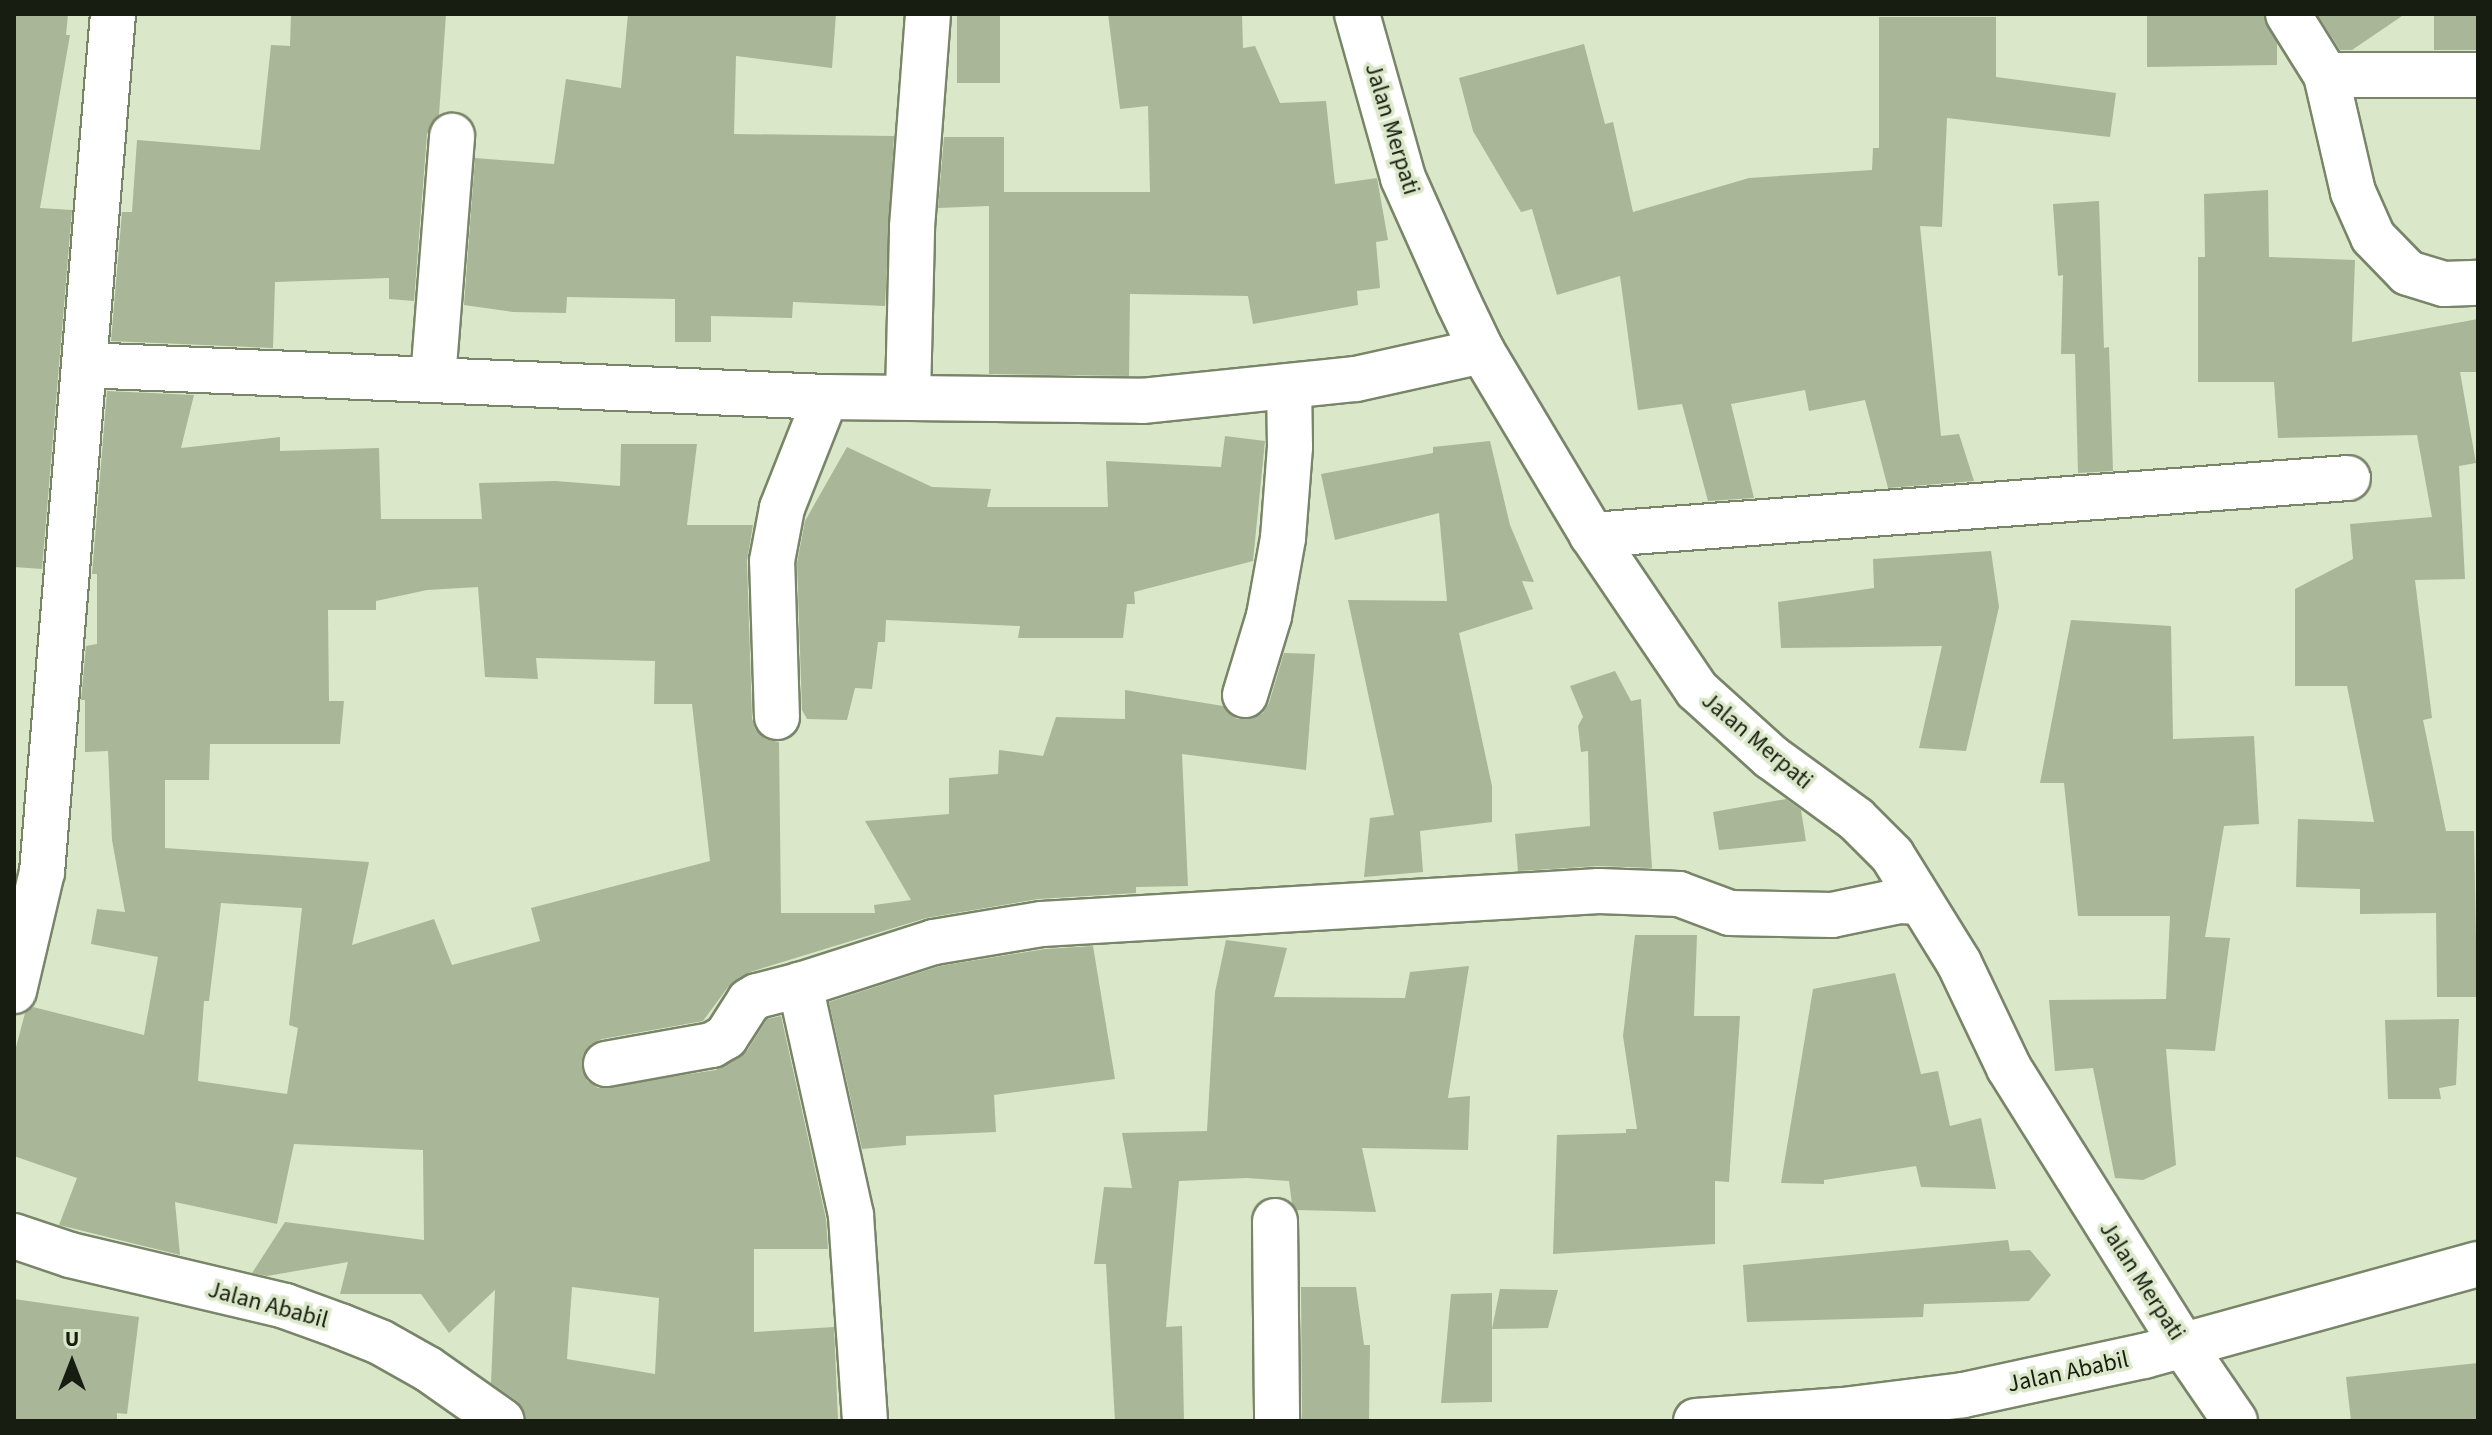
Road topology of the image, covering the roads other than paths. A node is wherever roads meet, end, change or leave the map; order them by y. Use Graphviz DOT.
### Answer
graph roads {
  1 [pos="113,14"];
  2 [pos="928,14"];
  3 [pos="1357,14"];
  4 [pos="2288,14"];
  5 [pos="2326,75"];
  6 [pos="2478,75"];
  7 [pos="452,136"];
  8 [pos="2478,283"];
  9 [pos="1482,351"];
  10 [pos="84,365"];
  11 [pos="433,379"];
  12 [pos="1289,386"];
  13 [pos="908,396"];
  14 [pos="826,397"];
  15 [pos="2348,478"];
  16 [pos="1592,535"];
  17 [pos="1245,695"];
  18 [pos="777,717"];
  19 [pos="1921,902"];
  20 [pos="800,985"];
  21 [pos="14,991"];
  22 [pos="606,1064"];
  23 [pos="1275,1221"];
  24 [pos="14,1236"];
  25 [pos="2478,1264"];
  26 [pos="2183,1345"];
  27 [pos="502,1421"];
  28 [pos="865,1421"];
  29 [pos="1277,1421"];
  30 [pos="1696,1421"];
  31 [pos="2235,1421"];
  1 -- 10 [label="street"];
  2 -- 13 [label="street"];
  3 -- 9 [label="street, Jalan Merpati"];
  4 -- 5 [label="street"];
  5 -- 6 [label="street"];
  5 -- 8 [label="street"];
  7 -- 11 [label="street"];
  9 -- 12 [label="street"];
  9 -- 16 [label="street, Jalan Merpati"];
  10 -- 11 [label="street"];
  10 -- 21 [label="street"];
  11 -- 14 [label="street"];
  12 -- 13 [label="street"];
  12 -- 17 [label="street"];
  13 -- 14 [label="street"];
  14 -- 18 [label="street"];
  15 -- 16 [label="street"];
  16 -- 19 [label="street, Jalan Merpati"];
  19 -- 20 [label="street"];
  19 -- 26 [label="street, Jalan Merpati"];
  20 -- 22 [label="street"];
  20 -- 28 [label="street"];
  23 -- 29 [label="street"];
  24 -- 27 [label="street, Jalan Ababil"];
  25 -- 26 [label="street, Jalan Ababil"];
  26 -- 30 [label="street, Jalan Ababil"];
  26 -- 31 [label="street, Jalan Merpati"];
}
